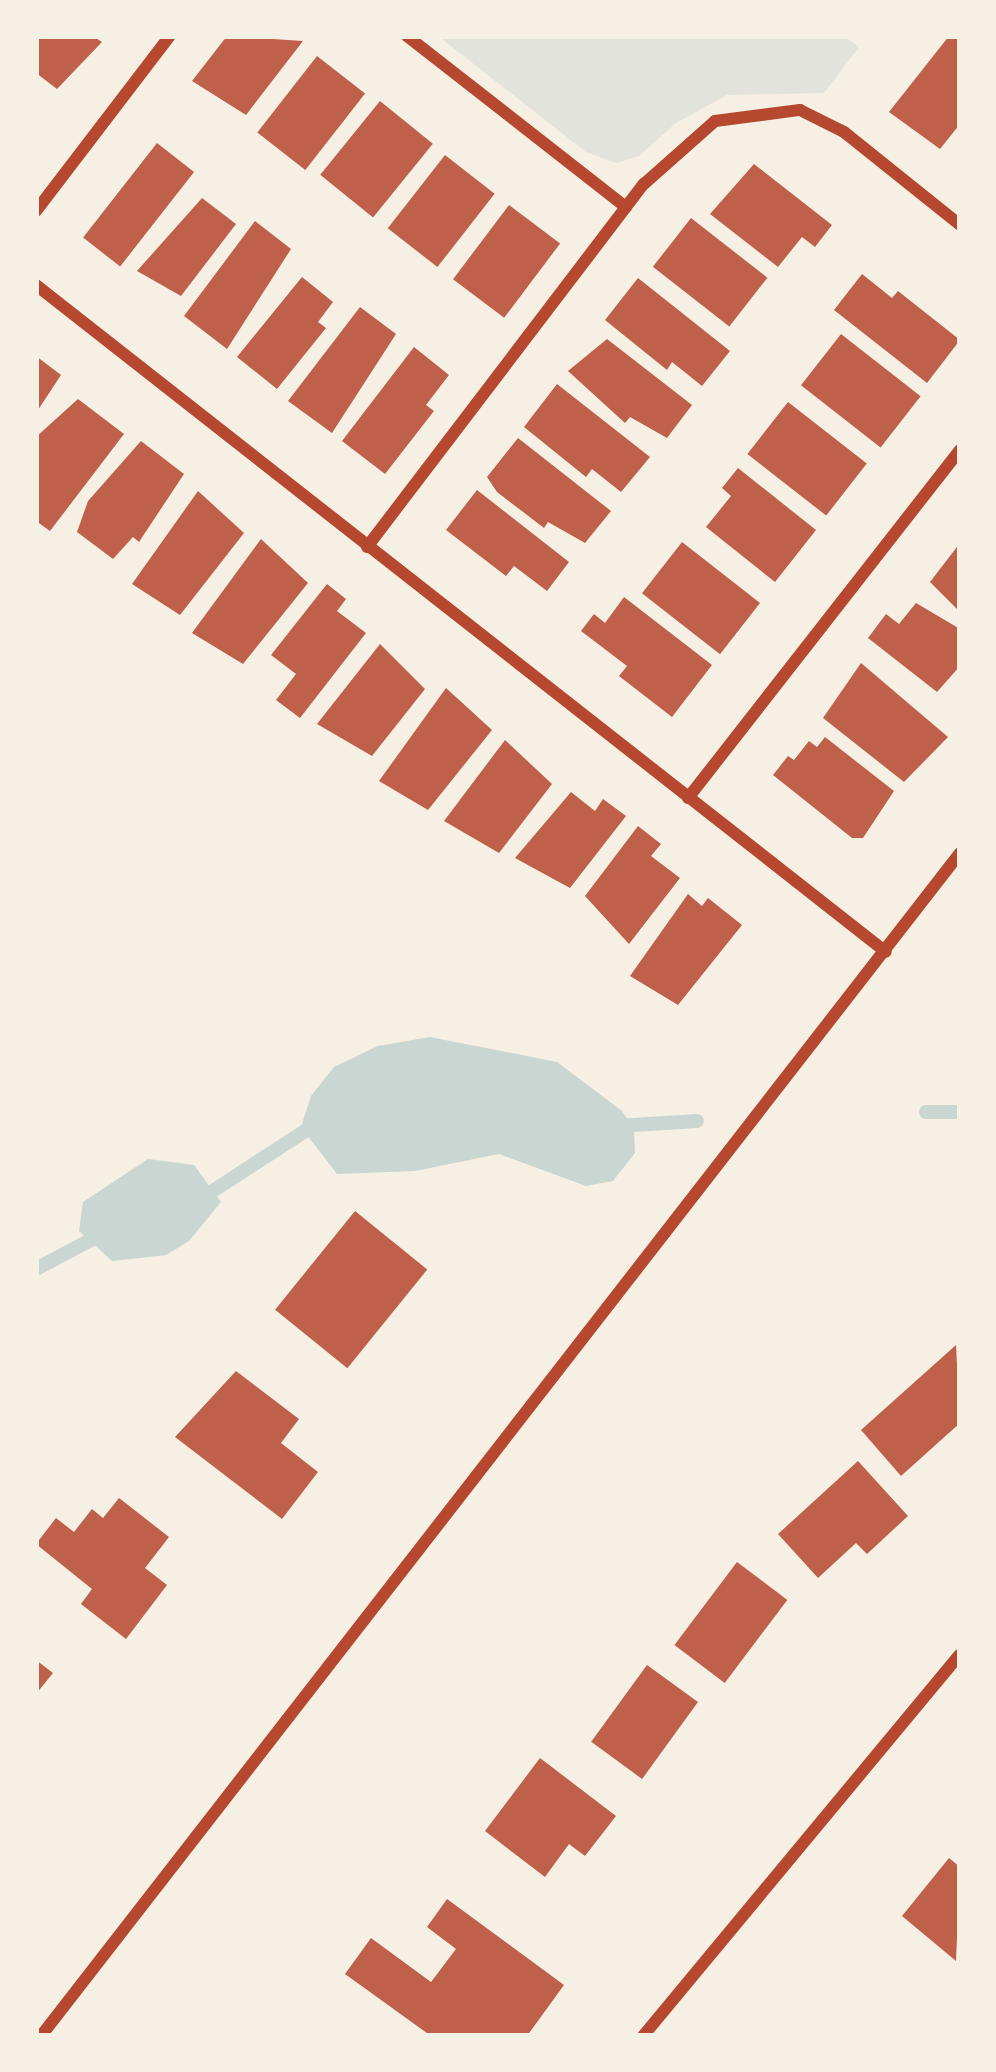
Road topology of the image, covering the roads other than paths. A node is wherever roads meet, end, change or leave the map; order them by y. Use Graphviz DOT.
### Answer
graph roads {
  1 [pos="170,36"];
  2 [pos="407,36"];
  3 [pos="626,207"];
  4 [pos="36,211"];
  5 [pos="960,225"];
  6 [pos="36,285"];
  7 [pos="960,450"];
  8 [pos="367,547"];
  9 [pos="688,798"];
  10 [pos="960,853"];
  11 [pos="886,952"];
  12 [pos="960,1654"];
  13 [pos="40,2036"];
  14 [pos="643,2036"];
  1 -- 4 [label="street"];
  2 -- 3 [label="street"];
  3 -- 5 [label="street"];
  3 -- 8 [label="street"];
  6 -- 8 [label="street"];
  7 -- 9 [label="street"];
  8 -- 9 [label="street"];
  9 -- 11 [label="street"];
  10 -- 11 [label="street"];
  11 -- 13 [label="street"];
  12 -- 14 [label="street"];
}
